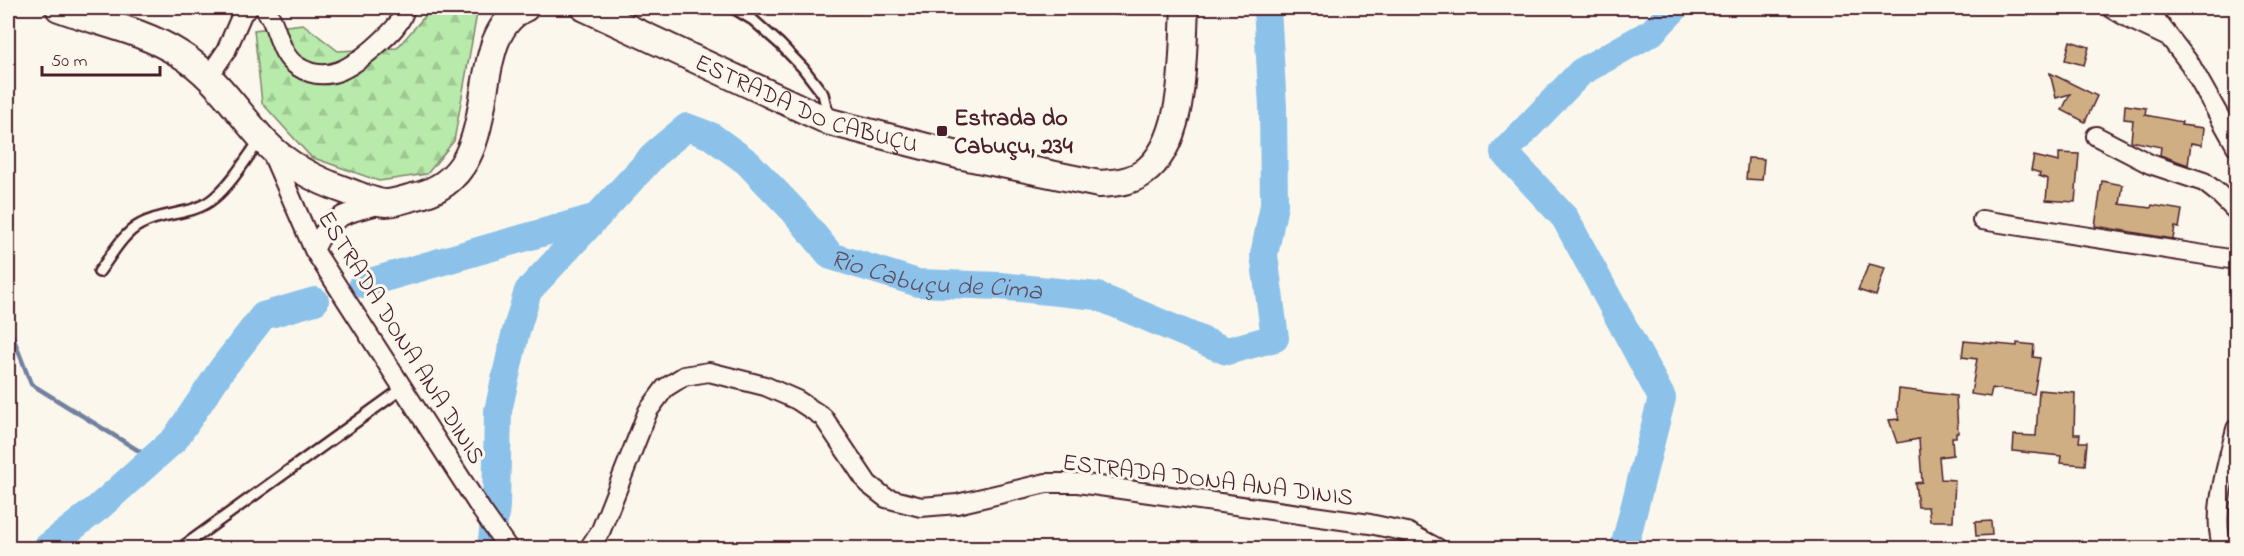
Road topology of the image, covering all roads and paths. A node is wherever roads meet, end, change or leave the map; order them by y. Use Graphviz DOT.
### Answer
graph roads {
  1 [pos="59,8"];
  2 [pos="249,8"];
  3 [pos="264,8"];
  4 [pos="405,8"];
  5 [pos="525,8"];
  6 [pos="585,8"];
  7 [pos="733,8"];
  8 [pos="1114,8"];
  9 [pos="1128,8"];
  10 [pos="1185,8"];
  11 [pos="2111,8"];
  12 [pos="2147,8"];
  13 [pos="2170,37"];
  14 [pos="209,76"];
  15 [pos="830,122"];
  16 [pos="2097,136"];
  17 [pos="265,141"];
  18 [pos="2236,146"];
  19 [pos="385,203"];
  20 [pos="2236,211"];
  21 [pos="1982,220"];
  22 [pos="314,250"];
  23 [pos="2236,260"];
  24 [pos="99,272"];
  25 [pos="403,388"];
  26 [pos="2236,429"];
  27 [pos="506,546"];
  28 [pos="182,549"];
  29 [pos="589,549"];
  30 [pos="1437,549"];
  31 [pos="2224,549"];
  1 -- 14 [label="main road"];
  2 -- 14 [label="street"];
  3 -- 4 [label="street"];
  5 -- 19 [label="main road"];
  6 -- 15 [label="main road, ESTRADA DO CABUÇU"];
  7 -- 15 [label="lane"];
  8 -- 9 [label="lane"];
  10 -- 15 [label="main road, ESTRADA DO CABUÇU"];
  11 -- 13 [label="street"];
  12 -- 13 [label="street"];
  13 -- 18 [label="street"];
  14 -- 17 [label="main road"];
  16 -- 20 [label="street"];
  17 -- 19 [label="main road"];
  17 -- 22 [label="street, ESTRADA DONA ANA DINIS"];
  17 -- 24 [label="lane"];
  19 -- 22 [label="street"];
  21 -- 23 [label="street"];
  22 -- 25 [label="street, ESTRADA DONA ANA DINIS"];
  25 -- 27 [label="street, ESTRADA DONA ANA DINIS"];
  25 -- 28 [label="lane"];
  26 -- 31 [label="street"];
  29 -- 30 [label="street, ESTRADA DONA ANA DINIS"];
}
